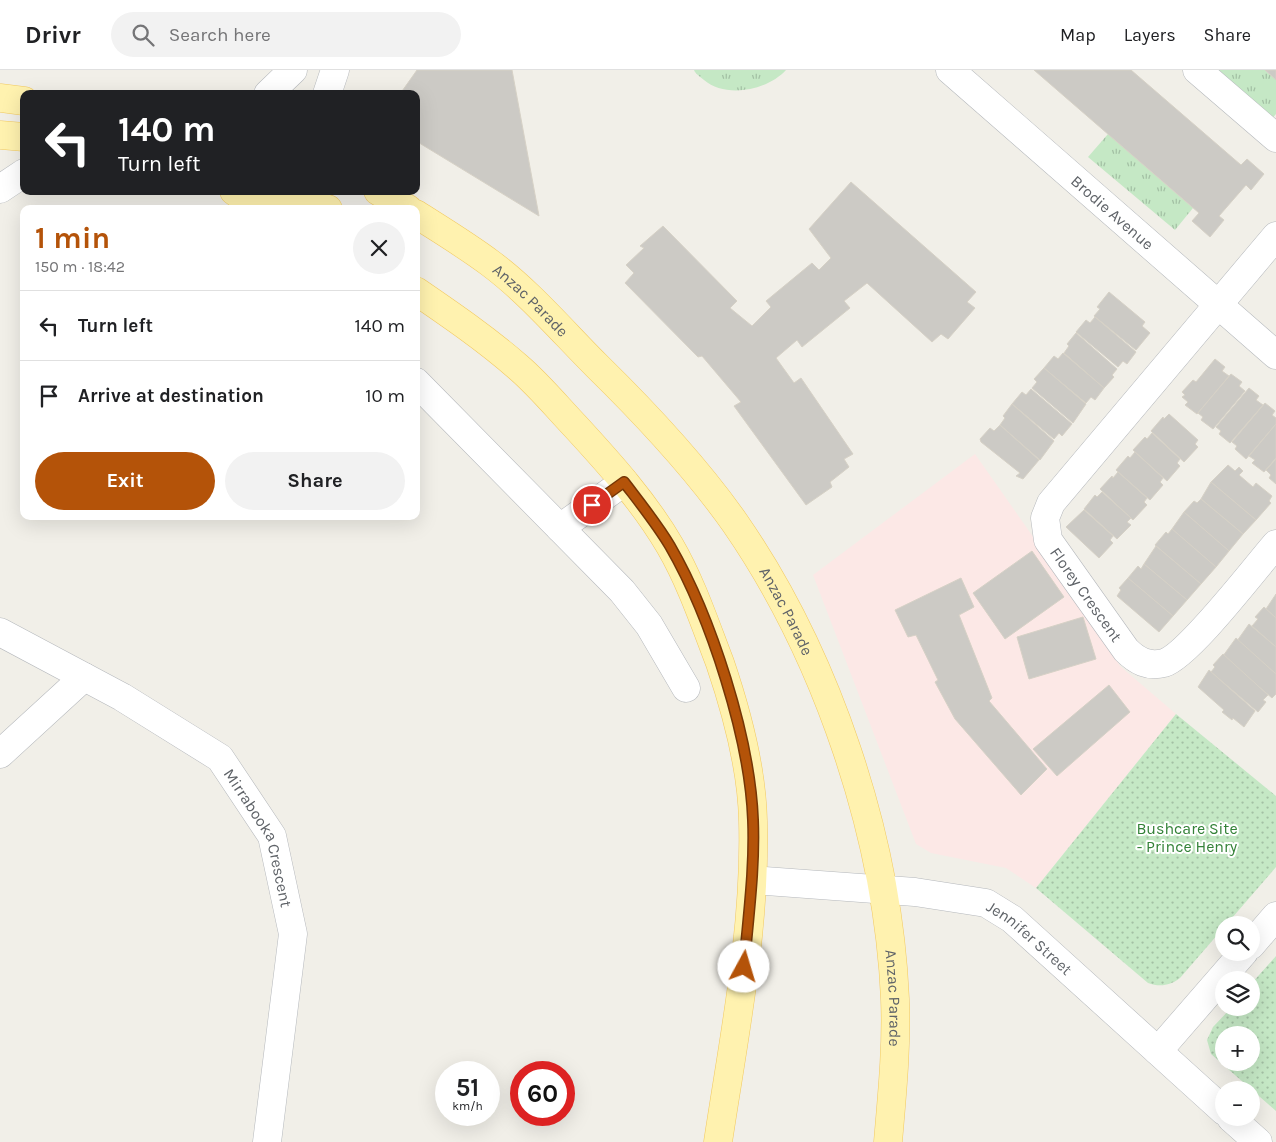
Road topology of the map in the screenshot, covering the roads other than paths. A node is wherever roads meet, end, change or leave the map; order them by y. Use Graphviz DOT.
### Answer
graph roads {
  1 [pos="293,70"];
  2 [pos="335,70"];
  3 [pos="950,70"];
  4 [pos="1197,70"];
  5 [pos="272,90"];
  6 [pos="328,90"];
  7 [pos="0,98"];
  8 [pos="20,100"];
  9 [pos="0,135"];
  10 [pos="20,137"];
  11 [pos="1276,138"];
  12 [pos="20,176"];
  13 [pos="0,189"];
  14 [pos="240,195"];
  15 [pos="298,195"];
  16 [pos="385,195"];
  17 [pos="319,205"];
  18 [pos="401,205"];
  19 [pos="420,217"];
  20 [pos="1276,236"];
  21 [pos="420,294"];
  22 [pos="1218,305"];
  23 [pos="1276,355"];
  24 [pos="420,386"];
  25 [pos="624,482"];
  26 [pos="560,528"];
  27 [pos="1276,544"];
  28 [pos="0,632"];
  29 [pos="84,677"];
  30 [pos="686,688"];
  31 [pos="0,754"];
  32 [pos="753,880"];
  33 [pos="882,890"];
  34 [pos="1276,916"];
  35 [pos="1260,934"];
  36 [pos="1236,961"];
  37 [pos="1158,1051"];
  38 [pos="1215,1102"];
  39 [pos="1240,1126"];
  40 [pos="267,1142"];
  41 [pos="718,1142"];
  42 [pos="888,1142"];
  43 [pos="1258,1142"];
  1 -- 5 [label="street"];
  2 -- 6 [label="street"];
  3 -- 22 [label="street, Brodie Avenue"];
  4 -- 11 [label="street"];
  7 -- 8 [label="main road"];
  9 -- 10 [label="main road"];
  12 -- 13 [label="street"];
  14 -- 15 [label="main road"];
  15 -- 17 [label="main road"];
  16 -- 18 [label="main road"];
  19 -- 33 [label="main road, Anzac Parade"];
  20 -- 22 [label="street, Florey Crescent"];
  21 -- 25 [label="main road"];
  22 -- 23 [label="street, Brodie Avenue"];
  22 -- 27 [label="street, Florey Crescent"];
  24 -- 26 [label="street"];
  25 -- 26 [label="street"];
  25 -- 32 [label="main road"];
  26 -- 30 [label="street"];
  28 -- 29 [label="street, Mirrabooka Crescent"];
  29 -- 31 [label="street"];
  29 -- 40 [label="street, Mirrabooka Crescent"];
  32 -- 33 [label="street, Jennifer Street"];
  32 -- 41 [label="main road"];
  33 -- 37 [label="street, Jennifer Street"];
  33 -- 42 [label="main road, Anzac Parade"];
  34 -- 35 [label="street"];
  36 -- 37 [label="street"];
  37 -- 38 [label="street, Jennifer Street"];
  39 -- 43 [label="street"];
}
